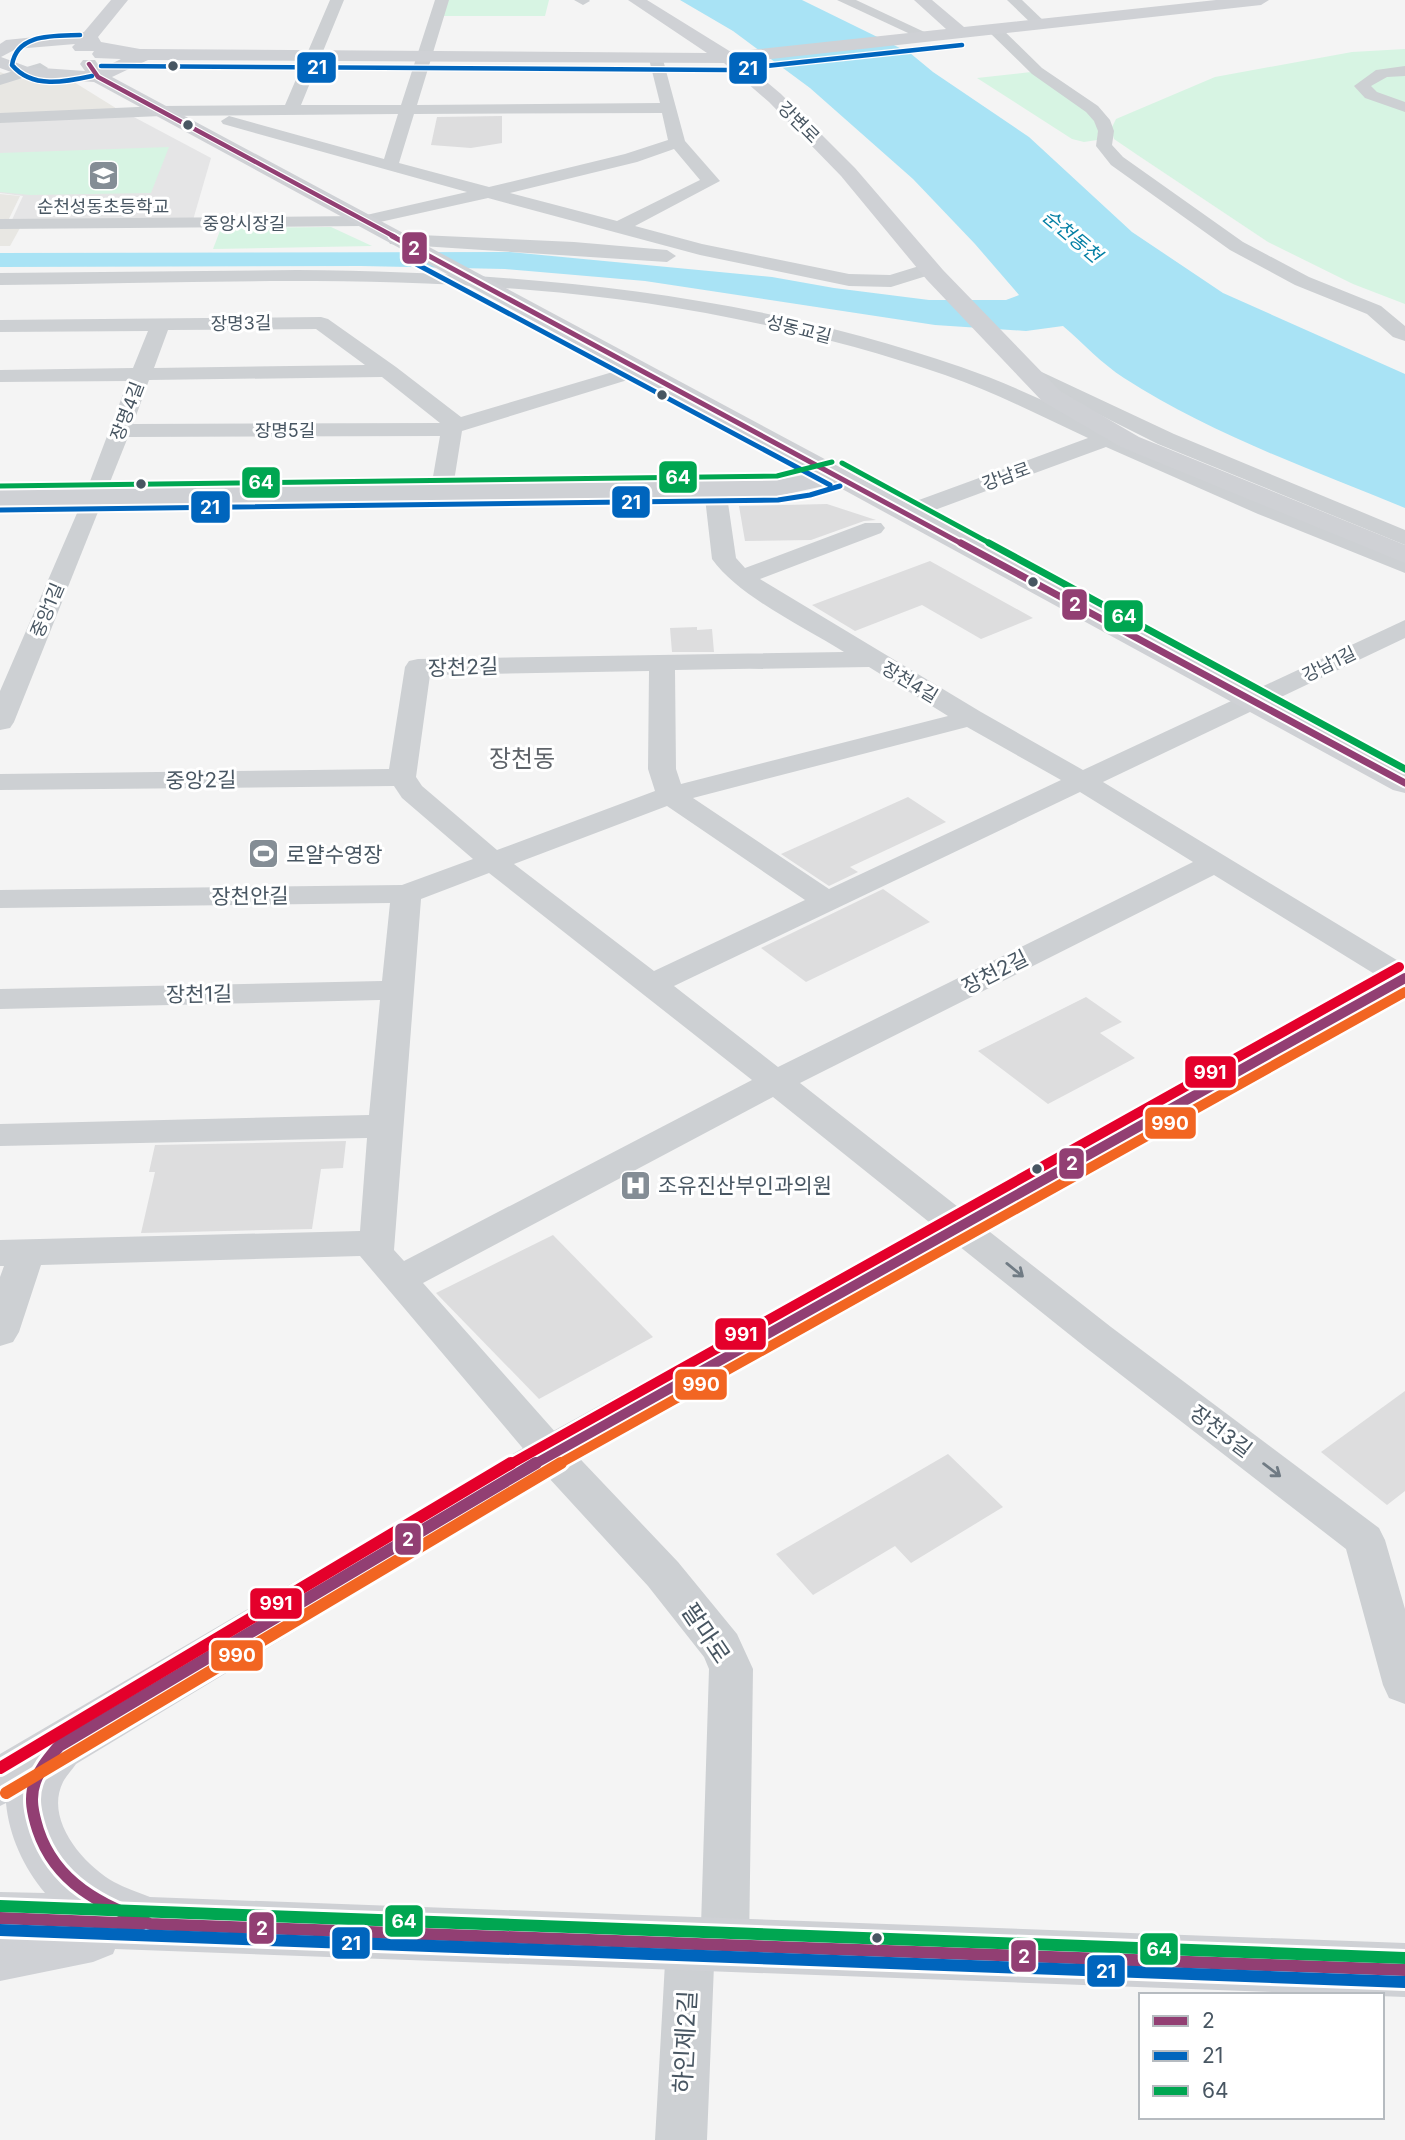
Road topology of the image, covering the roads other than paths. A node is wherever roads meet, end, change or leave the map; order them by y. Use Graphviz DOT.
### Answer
graph roads {
  1 [pos="120,0"];
  2 [pos="337,0"];
  3 [pos="442,0"];
  4 [pos="636,0"];
  5 [pos="845,0"];
  6 [pos="922,0"];
  7 [pos="1014,0"];
  8 [pos="1261,0"];
  9 [pos="1040,24"];
  10 [pos="683,29"];
  11 [pos="994,29"];
  12 [pos="961,33"];
  13 [pos="918,37"];
  14 [pos="4,45"];
  15 [pos="144,54"];
  16 [pos="312,55"];
  17 [pos="92,56"];
  18 [pos="424,56"];
  19 [pos="588,58"];
  20 [pos="728,58"];
  21 [pos="657,59"];
  22 [pos="0,61"];
  23 [pos="32,62"];
  24 [pos="1405,71"];
  25 [pos="0,80"];
  26 [pos="408,107"];
  27 [pos="1405,107"];
  28 [pos="668,108"];
  29 [pos="291,109"];
  30 [pos="161,110"];
  31 [pos="0,118"];
  32 [pos="677,142"];
  33 [pos="390,166"];
  34 [pos="492,193"];
  35 [pos="362,221"];
  36 [pos="0,224"];
  37 [pos="619,228"];
  38 [pos="404,243"];
  39 [pos="715,252"];
  40 [pos="932,272"];
  41 [pos="469,276"];
  42 [pos="328,277"];
  43 [pos="0,279"];
  44 [pos="321,323"];
  45 [pos="160,324"];
  46 [pos="0,326"];
  47 [pos="1405,335"];
  48 [pos="640,370"];
  49 [pos="388,371"];
  50 [pos="1031,373"];
  51 [pos="141,374"];
  52 [pos="0,376"];
  53 [pos="452,428"];
  54 [pos="119,431"];
  55 [pos="1106,439"];
  56 [pos="1163,456"];
  57 [pos="836,474"];
  58 [pos="716,489"];
  59 [pos="441,494"];
  60 [pos="95,497"];
  61 [pos="0,498"];
  62 [pos="905,513"];
  63 [pos="873,528"];
  64 [pos="1405,538"];
  65 [pos="1405,547"];
  66 [pos="1405,555"];
  67 [pos="1405,566"];
  68 [pos="741,578"];
  69 [pos="1405,628"];
  70 [pos="873,659"];
  71 [pos="662,663"];
  72 [pos="1254,701"];
  73 [pos="971,719"];
  74 [pos="0,722"];
  75 [pos="402,777"];
  76 [pos="0,782"];
  77 [pos="1082,782"];
  78 [pos="1405,783"];
  79 [pos="670,795"];
  80 [pos="495,863"];
  81 [pos="1213,864"];
  82 [pos="406,894"];
  83 [pos="0,899"];
  84 [pos="826,901"];
  85 [pos="1405,978"];
  86 [pos="653,984"];
  87 [pos="398,990"];
  88 [pos="0,999"];
  89 [pos="777,1081"];
  90 [pos="384,1126"];
  91 [pos="0,1135"];
  92 [pos="962,1227"];
  93 [pos="375,1243"];
  94 [pos="13,1252"];
  95 [pos="400,1279"];
  96 [pos="0,1332"];
  97 [pos="551,1454"];
  98 [pos="1405,1685"];
  99 [pos="59,1746"];
  100 [pos="0,1782"];
  101 [pos="0,1918"];
  102 [pos="150,1924"];
  103 [pos="708,1945"];
  104 [pos="0,1954"];
  105 [pos="1405,1970"];
  106 [pos="681,2140"];
  1 -- 17 [label="main road"];
  2 -- 16 [label="street"];
  3 -- 18 [label="street"];
  4 -- 10 [label="main road, 강변로"];
  5 -- 13 [label="street"];
  6 -- 12 [label="main road"];
  7 -- 9 [label="street"];
  8 -- 9 [label="main road"];
  9 -- 11 [label="main road"];
  10 -- 19 [label="main road"];
  10 -- 20 [label="main road, 강변로"];
  11 -- 12 [label="main road"];
  11 -- 47 [label="street"];
  12 -- 13 [label="main road"];
  13 -- 20 [label="main road"];
  14 -- 17 [label="main road"];
  14 -- 23 [label="main road"];
  15 -- 16 [label="main road"];
  15 -- 17 [label="main road"];
  15 -- 17 [label="main road"];
  16 -- 18 [label="main road"];
  16 -- 29 [label="street"];
  17 -- 23 [label="main road"];
  17 -- 23 [label="main road"];
  17 -- 30 [label="main road"];
  18 -- 19 [label="main road"];
  18 -- 26 [label="street"];
  19 -- 21 [label="main road"];
  20 -- 21 [label="main road"];
  20 -- 40 [label="main road, 강변로"];
  21 -- 28 [label="street"];
  22 -- 23 [label="main road"];
  23 -- 25 [label="street"];
  24 -- 27 [label="street"];
  26 -- 28 [label="street"];
  26 -- 29 [label="street"];
  26 -- 33 [label="street"];
  28 -- 32 [label="street"];
  29 -- 30 [label="street"];
  30 -- 31 [label="street"];
  30 -- 33 [label="street"];
  30 -- 35 [label="main road"];
  32 -- 34 [label="street, 중앙시장길"];
  32 -- 37 [label="street"];
  33 -- 34 [label="street"];
  34 -- 35 [label="street, 중앙시장길"];
  34 -- 37 [label="street"];
  35 -- 36 [label="street, 중앙시장길"];
  35 -- 38 [label="main road"];
  37 -- 39 [label="street"];
  38 -- 39 [label="street"];
  38 -- 41 [label="main road"];
  39 -- 40 [label="street"];
  40 -- 50 [label="main road, 강변로"];
  41 -- 42 [label="street, 성동교길"];
  41 -- 48 [label="main road"];
  41 -- 55 [label="street, 성동교길"];
  42 -- 43 [label="street, 성동교길"];
  42 -- 44 [label="street"];
  44 -- 45 [label="street, 장명3길"];
  44 -- 49 [label="street"];
  45 -- 46 [label="street, 장명3길"];
  45 -- 51 [label="street, 장명4길"];
  48 -- 53 [label="street, 장명5길"];
  48 -- 57 [label="main road"];
  49 -- 51 [label="street"];
  49 -- 53 [label="street"];
  50 -- 56 [label="main road"];
  50 -- 64 [label="street"];
  50 -- 65 [label="main road"];
  51 -- 52 [label="street"];
  51 -- 54 [label="street, 장명4길"];
  53 -- 54 [label="street, 장명5길"];
  53 -- 59 [label="street"];
  54 -- 60 [label="street, 장명4길"];
  55 -- 56 [label="street"];
  55 -- 62 [label="street, 강남로"];
  55 -- 67 [label="street"];
  56 -- 66 [label="main road"];
  57 -- 58 [label="main road"];
  57 -- 62 [label="main road"];
  58 -- 59 [label="main road"];
  58 -- 68 [label="street, 장천4길"];
  59 -- 60 [label="main road"];
  60 -- 61 [label="main road"];
  60 -- 74 [label="street, 중앙1길"];
  62 -- 72 [label="main road"];
  63 -- 68 [label="street"];
  68 -- 70 [label="street, 장천4길"];
  69 -- 72 [label="street, 강남1길"];
  70 -- 71 [label="street, 장천2길"];
  70 -- 73 [label="street, 장천4길"];
  71 -- 75 [label="street, 장천2길"];
  71 -- 79 [label="street"];
  72 -- 77 [label="street"];
  72 -- 78 [label="main road"];
  73 -- 77 [label="street, 장천4길"];
  73 -- 79 [label="street"];
  75 -- 76 [label="street, 중앙2길"];
  75 -- 80 [label="street"];
  77 -- 81 [label="street, 장천4길"];
  77 -- 84 [label="street"];
  79 -- 80 [label="street"];
  79 -- 84 [label="street"];
  80 -- 82 [label="street, 장천안길"];
  80 -- 86 [label="street"];
  81 -- 85 [label="street, 장천4길"];
  81 -- 89 [label="street, 장천2길"];
  82 -- 83 [label="street, 장천안길"];
  82 -- 87 [label="street"];
  84 -- 86 [label="street"];
  85 -- 92 [label="main road"];
  86 -- 89 [label="street"];
  87 -- 88 [label="street, 장천1길"];
  87 -- 90 [label="street"];
  89 -- 92 [label="street"];
  89 -- 95 [label="street"];
  90 -- 91 [label="street"];
  90 -- 93 [label="street"];
  92 -- 97 [label="main road"];
  92 -- 98 [label="street, 장천3길, one-way"];
  93 -- 94 [label="street"];
  93 -- 95 [label="street"];
  94 -- 96 [label="street"];
  95 -- 97 [label="street"];
  97 -- 99 [label="main road"];
  97 -- 103 [label="street, 팔마로"];
  99 -- 100 [label="main road"];
  99 -- 102 [label="main road"];
  101 -- 102 [label="main road"];
  102 -- 103 [label="main road"];
  102 -- 104 [label="main road"];
  103 -- 105 [label="main road"];
  103 -- 106 [label="street, 하인제2길"];
}
